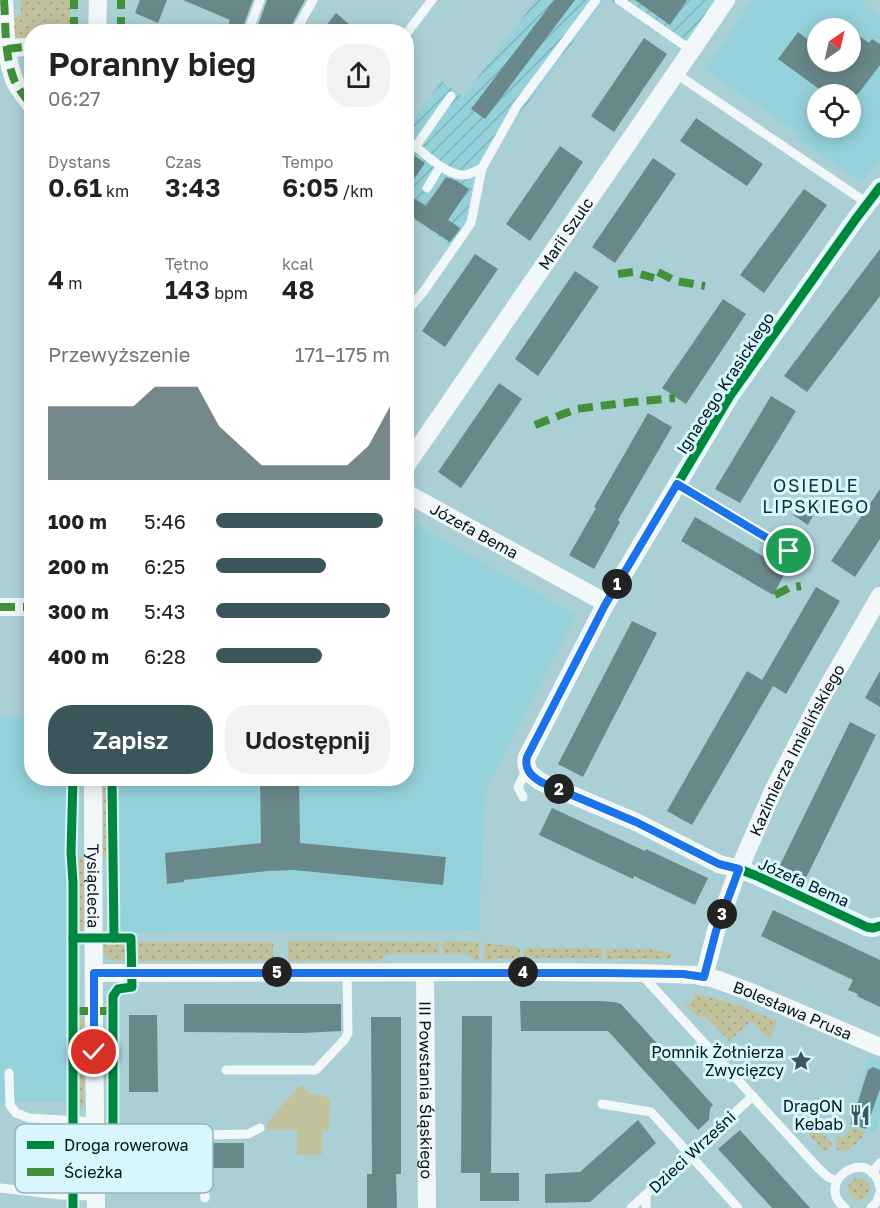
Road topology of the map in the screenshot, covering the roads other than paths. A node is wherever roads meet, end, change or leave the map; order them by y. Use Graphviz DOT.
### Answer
graph roads {
  1 [pos="4,0"];
  2 [pos="313,0"];
  3 [pos="432,0"];
  4 [pos="596,0"];
  5 [pos="726,0"];
  6 [pos="259,1"];
  7 [pos="623,1"];
  8 [pos="96,2"];
  9 [pos="97,24"];
  10 [pos="251,24"];
  11 [pos="300,24"];
  12 [pos="414,24"];
  13 [pos="24,47"];
  14 [pos="7,49"];
  15 [pos="691,50"];
  16 [pos="675,73"];
  17 [pos="24,95"];
  18 [pos="452,96"];
  19 [pos="416,146"];
  20 [pos="440,167"];
  21 [pos="482,168"];
  22 [pos="880,187"];
  23 [pos="427,188"];
  24 [pos="867,203"];
  25 [pos="414,303"];
  26 [pos="414,454"];
  27 [pos="677,484"];
  28 [pos="414,497"];
  29 [pos="789,551"];
  30 [pos="880,596"];
  31 [pos="606,603"];
  32 [pos="0,607"];
  33 [pos="24,608"];
  34 [pos="527,769"];
  35 [pos="93,786"];
  36 [pos="523,796"];
  37 [pos="739,869"];
  38 [pos="880,926"];
  39 [pos="94,973"];
  40 [pos="347,973"];
  41 [pos="425,973"];
  42 [pos="640,973"];
  43 [pos="704,977"];
  44 [pos="880,1047"];
  45 [pos="226,1070"];
  46 [pos="9,1073"];
  47 [pos="753,1096"];
  48 [pos="602,1104"];
  49 [pos="95,1122"];
  50 [pos="260,1128"];
  51 [pos="213,1135"];
  52 [pos="690,1154"];
  53 [pos="880,1162"];
  54 [pos="872,1173"];
  55 [pos="837,1181"];
  56 [pos="880,1187"];
  57 [pos="0,1188"];
  58 [pos="15,1190"];
  59 [pos="43,1193"];
  60 [pos="205,1193"];
  61 [pos="880,1193"];
  62 [pos="646,1195"];
  63 [pos="205,1198"];
  64 [pos="96,1202"];
  65 [pos="427,1208"];
  66 [pos="631,1208"];
  67 [pos="646,1208"];
  68 [pos="738,1208"];
  69 [pos="845,1208"];
  70 [pos="871,1208"];
  1 -- 14 [label="street"];
  2 -- 11 [label="lane"];
  3 -- 12 [label="lane"];
  4 -- 21 [label="lane"];
  5 -- 15 [label="street, Marii Szulc"];
  6 -- 10 [label="lane"];
  7 -- 15 [label="lane"];
  8 -- 9 [label="street"];
  13 -- 14 [label="street"];
  14 -- 17 [label="street"];
  15 -- 16 [label="street, Marii Szulc"];
  16 -- 24 [label="lane"];
  16 -- 26 [label="street, Marii Szulc"];
  18 -- 19 [label="lane"];
  19 -- 20 [label="lane"];
  20 -- 21 [label="lane"];
  20 -- 23 [label="lane"];
  21 -- 25 [label="lane"];
  22 -- 24 [label="street, Ignacego Krasickiego"];
  24 -- 27 [label="street, Ignacego Krasickiego"];
  27 -- 29 [label="lane"];
  27 -- 31 [label="street, Ignacego Krasickiego"];
  28 -- 31 [label="street, Józefa Bema"];
  30 -- 37 [label="street, Kazimierza Imielińskiego"];
  31 -- 34 [label="street"];
  32 -- 33 [label="street"];
  34 -- 36 [label="lane"];
  34 -- 37 [label="street, Józefa Bema"];
  35 -- 39 [label="street, Tysiąclecia"];
  37 -- 38 [label="street, Józefa Bema"];
  37 -- 43 [label="street, Kazimierza Imielińskiego"];
  39 -- 40 [label="street, Bolesława Prusa"];
  39 -- 49 [label="street, Tysiąclecia"];
  40 -- 41 [label="street, Bolesława Prusa"];
  40 -- 45 [label="lane"];
  41 -- 42 [label="street, Bolesława Prusa"];
  41 -- 65 [label="street, III Powstania Śląskiego"];
  42 -- 43 [label="street, Bolesława Prusa"];
  42 -- 47 [label="lane"];
  43 -- 44 [label="street, Bolesława Prusa"];
  46 -- 49 [label="lane"];
  47 -- 52 [label="lane, Dzieci Wrześni"];
  47 -- 55 [label="lane"];
  48 -- 52 [label="lane"];
  50 -- 51 [label="lane"];
  52 -- 62 [label="lane, Dzieci Wrześni"];
  52 -- 68 [label="lane"];
  53 -- 54 [label="lane"];
  54 -- 55 [label="lane"];
  54 -- 56 [label="lane"];
  55 -- 69 [label="lane"];
  57 -- 58 [label="lane"];
  59 -- 64 [label="lane"];
  60 -- 63 [label="lane"];
  61 -- 70 [label="lane"];
  62 -- 66 [label="lane, Dzieci Wrześni"];
  62 -- 67 [label="lane"];
}
